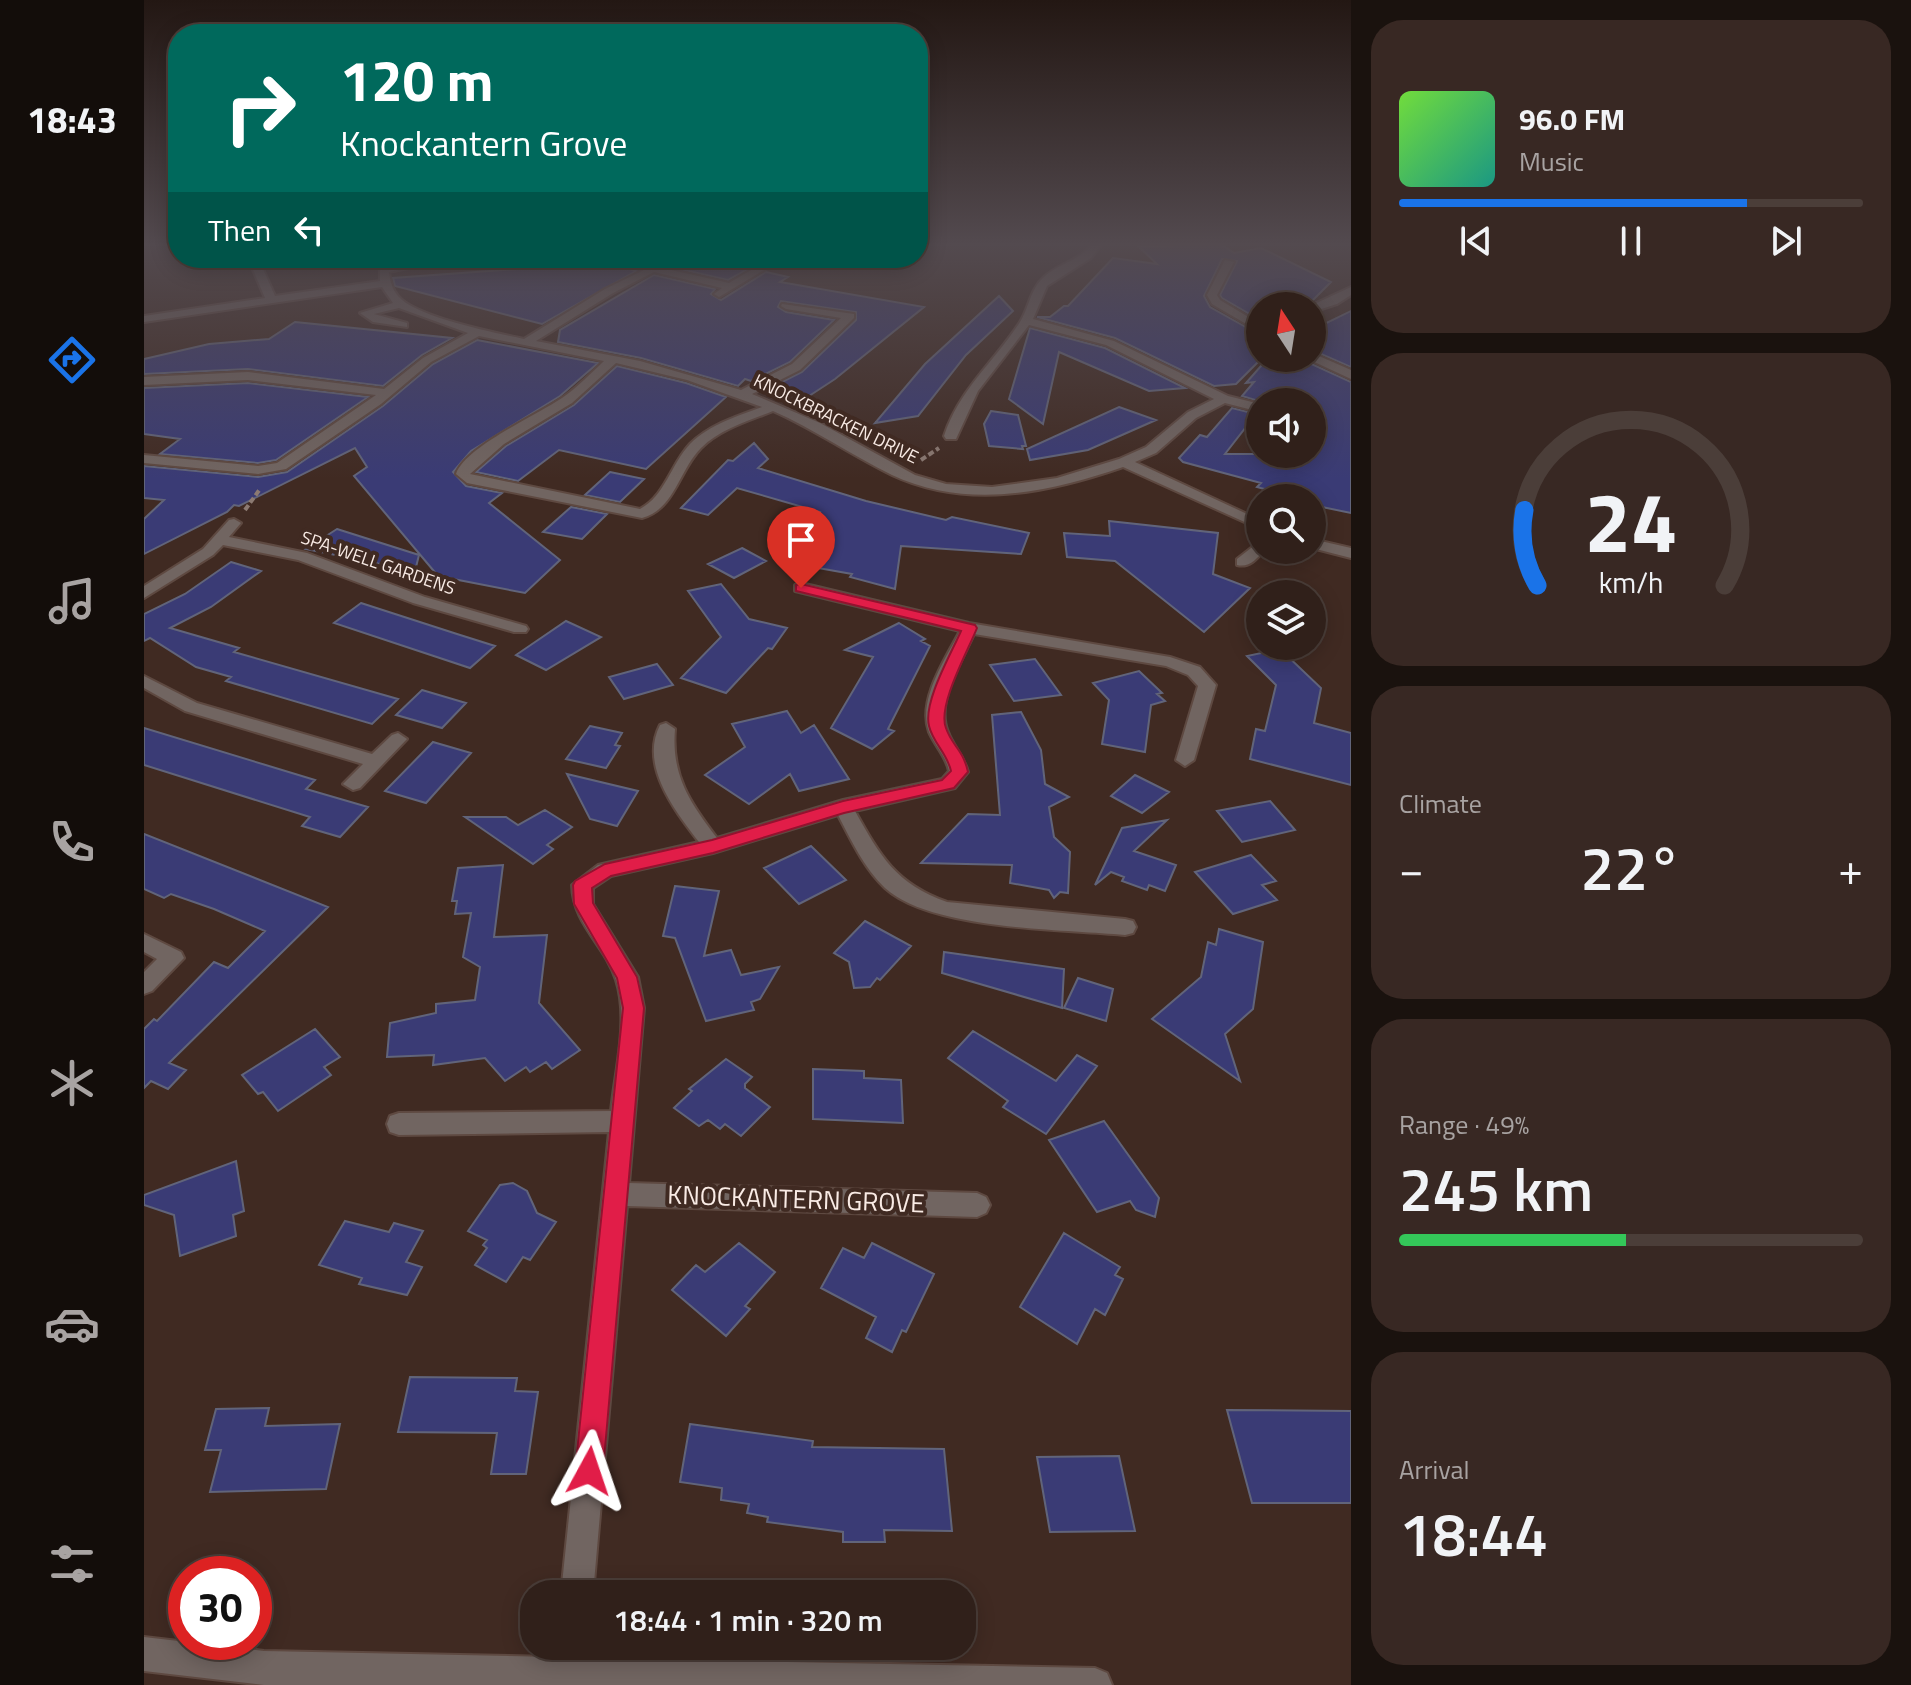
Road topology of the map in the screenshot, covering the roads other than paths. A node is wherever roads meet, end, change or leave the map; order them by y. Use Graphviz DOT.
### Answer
graph roads {
  1 [pos="1027,321"];
  2 [pos="385,322"];
  3 [pos="449,322"];
  4 [pos="560,322"];
  5 [pos="844,322"];
  6 [pos="1029,322"];
  7 [pos="403,325"];
  8 [pos="478,332"];
  9 [pos="526,343"];
  10 [pos="613,359"];
  11 [pos="1326,363"];
  12 [pos="1351,375"];
  13 [pos="144,381"];
  14 [pos="387,393"];
  15 [pos="743,394"];
  16 [pos="1224,399"];
  17 [pos="1246,404"];
  18 [pos="773,407"];
  19 [pos="950,438"];
  20 [pos="144,459"];
  21 [pos="1124,462"];
  22 [pos="1246,519"];
  23 [pos="234,523"];
  24 [pos="222,540"];
  25 [pos="1326,547"];
  26 [pos="1351,553"];
  27 [pos="1246,559"];
  28 [pos="1242,562"];
  29 [pos="801,588"];
  30 [pos="144,593"];
  31 [pos="969,628"];
  32 [pos="520,629"];
  33 [pos="144,681"];
  34 [pos="666,729"];
  35 [pos="398,739"];
  36 [pos="1185,760"];
  37 [pos="375,761"];
  38 [pos="353,784"];
  39 [pos="843,807"];
  40 [pos="713,846"];
  41 [pos="1125,927"];
  42 [pos="144,942"];
  43 [pos="144,985"];
  44 [pos="622,1121"];
  45 [pos="399,1124"];
  46 [pos="615,1194"];
  47 [pos="977,1205"];
  48 [pos="578,1580"];
  49 [pos="144,1654"];
  50 [pos="571,1660"];
  51 [pos="1095,1685"];
  1 -- 19 [label="street"];
  2 -- 7 [label="street"];
  3 -- 8 [label="street, KNOCKBRACKEN DRIVE"];
  4 -- 9 [label="street"];
  5 -- 15 [label="street"];
  6 -- 16 [label="street"];
  8 -- 9 [label="street, KNOCKBRACKEN DRIVE"];
  8 -- 14 [label="street"];
  9 -- 10 [label="street, KNOCKBRACKEN DRIVE"];
  10 -- 15 [label="street, KNOCKBRACKEN DRIVE"];
  10 -- 18 [label="street"];
  11 -- 12 [label="street"];
  13 -- 14 [label="street"];
  14 -- 20 [label="street"];
  15 -- 18 [label="street, KNOCKBRACKEN DRIVE"];
  16 -- 17 [label="street"];
  16 -- 21 [label="street, KNOCKBRACKEN DRIVE"];
  18 -- 21 [label="street, KNOCKBRACKEN DRIVE"];
  21 -- 22 [label="street"];
  23 -- 24 [label="street"];
  24 -- 30 [label="street"];
  24 -- 32 [label="street, SPA-WELL GARDENS"];
  25 -- 26 [label="street"];
  27 -- 28 [label="street"];
  29 -- 31 [label="street"];
  31 -- 36 [label="street"];
  31 -- 39 [label="street"];
  33 -- 37 [label="street"];
  34 -- 40 [label="street"];
  35 -- 37 [label="street"];
  37 -- 38 [label="street"];
  39 -- 40 [label="street"];
  39 -- 41 [label="street"];
  40 -- 44 [label="street"];
  42 -- 43 [label="street"];
  44 -- 45 [label="street"];
  44 -- 46 [label="street"];
  46 -- 47 [label="street, KNOCKANTERN GROVE"];
  46 -- 48 [label="street"];
  49 -- 50 [label="street"];
  50 -- 51 [label="street"];
}
